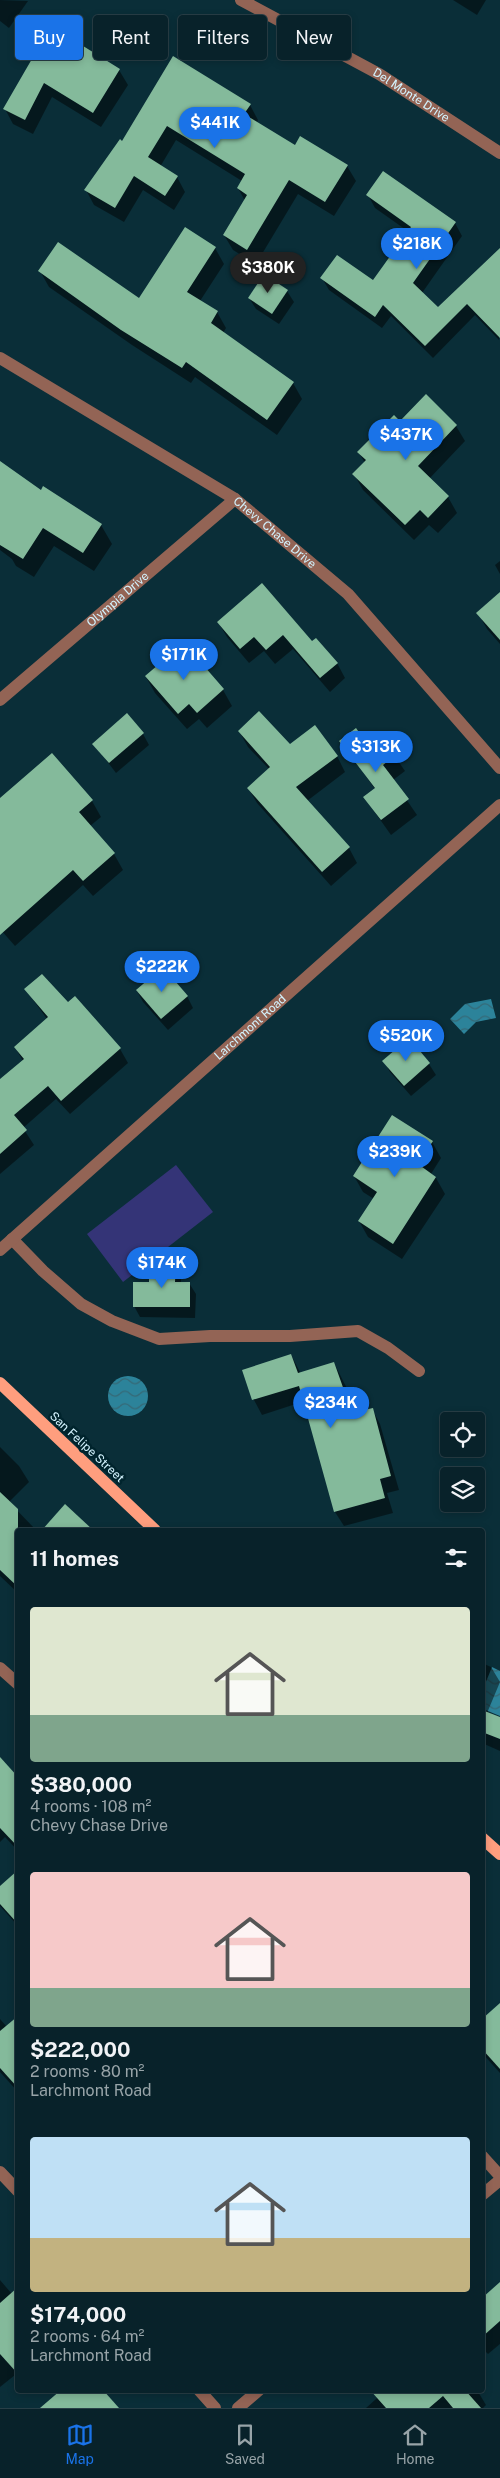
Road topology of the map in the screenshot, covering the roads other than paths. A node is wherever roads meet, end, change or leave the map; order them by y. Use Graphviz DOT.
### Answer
graph roads {
  1 [pos="241,0"];
  2 [pos="500,153"];
  3 [pos="0,358"];
  4 [pos="235,499"];
  5 [pos="0,700"];
  6 [pos="500,768"];
  7 [pos="500,805"];
  8 [pos="12,1240"];
  9 [pos="0,1250"];
  10 [pos="419,1371"];
  11 [pos="0,1383"];
  12 [pos="153,1528"];
  13 [pos="0,1668"];
  14 [pos="15,1681"];
  15 [pos="485,1841"];
  16 [pos="500,1854"];
  17 [pos="485,2159"];
  18 [pos="0,2172"];
  19 [pos="500,2176"];
  20 [pos="500,2180"];
  21 [pos="15,2188"];
  22 [pos="485,2192"];
  23 [pos="202,2393"];
  24 [pos="256,2393"];
  25 [pos="215,2408"];
  26 [pos="238,2408"];
  1 -- 2 [label="street, Del Monte Drive"];
  3 -- 4 [label="street, Chevy Chase Drive"];
  4 -- 5 [label="street, Olympia Drive"];
  4 -- 6 [label="street, Chevy Chase Drive"];
  7 -- 8 [label="street, Larchmont Road"];
  8 -- 9 [label="street, Larchmont Road"];
  8 -- 10 [label="street"];
  11 -- 12 [label="main road, San Felipe Street"];
  13 -- 14 [label="street"];
  15 -- 16 [label="main road"];
  17 -- 19 [label="street"];
  18 -- 21 [label="street"];
  20 -- 22 [label="street"];
  23 -- 25 [label="street"];
  24 -- 26 [label="street"];
}
